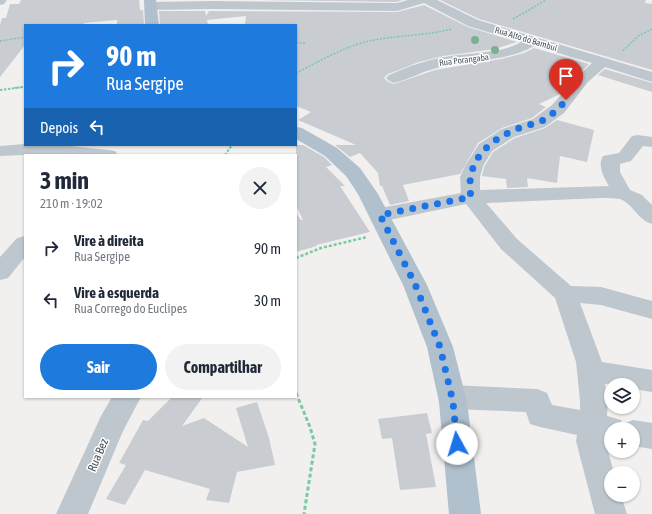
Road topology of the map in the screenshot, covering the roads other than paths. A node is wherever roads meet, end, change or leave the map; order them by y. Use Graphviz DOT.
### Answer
graph roads {
  1 [pos="422,0"];
  2 [pos="427,0"];
  3 [pos="150,3"];
  4 [pos="152,24"];
  5 [pos="533,41"];
  6 [pos="606,64"];
  7 [pos="652,77"];
  8 [pos="394,78"];
  9 [pos="297,133"];
  10 [pos="652,142"];
  11 [pos="120,146"];
  12 [pos="0,151"];
  13 [pos="99,154"];
  14 [pos="111,154"];
  15 [pos="622,192"];
  16 [pos="471,197"];
  17 [pos="652,217"];
  18 [pos="385,224"];
  19 [pos="24,245"];
  20 [pos="0,272"];
  21 [pos="565,294"];
  22 [pos="652,310"];
  23 [pos="590,371"];
  24 [pos="652,381"];
  25 [pos="452,397"];
  26 [pos="126,398"];
  27 [pos="602,428"];
  28 [pos="640,434"];
  29 [pos="652,436"];
  30 [pos="72,514"];
  31 [pos="464,514"];
  32 [pos="611,514"];
  1 -- 3 [label="street"];
  2 -- 5 [label="street, Rua Alto do Bambuí"];
  3 -- 4 [label="main road"];
  5 -- 6 [label="street, Rua Alto do Bambuí"];
  5 -- 8 [label="street, Rua Porangaba"];
  6 -- 7 [label="street, Rua Alto do Bambuí"];
  6 -- 16 [label="street"];
  9 -- 18 [label="main road"];
  10 -- 15 [label="street"];
  11 -- 14 [label="street"];
  12 -- 13 [label="street"];
  15 -- 16 [label="street"];
  15 -- 17 [label="street"];
  16 -- 18 [label="street"];
  16 -- 21 [label="street"];
  18 -- 25 [label="main road"];
  19 -- 20 [label="street"];
  21 -- 22 [label="street"];
  21 -- 23 [label="street"];
  23 -- 24 [label="street"];
  23 -- 27 [label="street"];
  25 -- 27 [label="street"];
  25 -- 31 [label="main road"];
  26 -- 30 [label="street, Rua Bez"];
  27 -- 32 [label="street"];
  28 -- 29 [label="street"];
}
